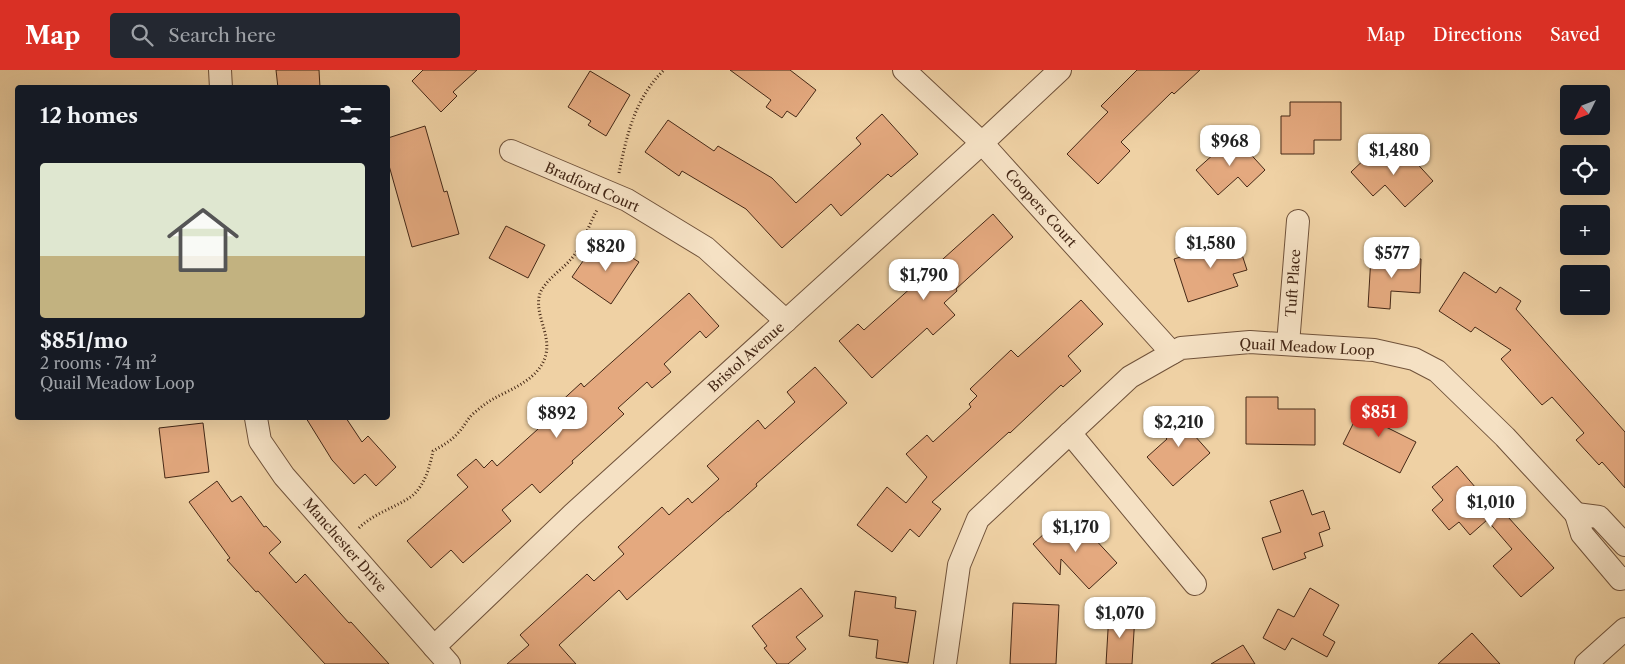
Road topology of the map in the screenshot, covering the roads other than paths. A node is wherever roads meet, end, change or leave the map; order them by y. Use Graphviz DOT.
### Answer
graph roads {
  1 [pos="220,70"];
  2 [pos="904,70"];
  3 [pos="1060,70"];
  4 [pos="221,85"];
  5 [pos="982,143"];
  6 [pos="511,152"];
  7 [pos="1298,221"];
  8 [pos="786,321"];
  9 [pos="1288,344"];
  10 [pos="1172,352"];
  11 [pos="256,420"];
  12 [pos="1070,433"];
  13 [pos="1576,514"];
  14 [pos="1625,545"];
  15 [pos="1625,578"];
  16 [pos="1195,584"];
  17 [pos="1625,629"];
  18 [pos="434,647"];
  19 [pos="449,664"];
  20 [pos="945,664"];
  21 [pos="1586,664"];
  1 -- 4 [label="street"];
  2 -- 5 [label="street, Coopers Court"];
  3 -- 5 [label="street, Bristol Avenue"];
  5 -- 8 [label="street, Bristol Avenue"];
  5 -- 10 [label="street, Coopers Court"];
  6 -- 8 [label="street, Bradford Court"];
  7 -- 9 [label="street, Tuft Place"];
  8 -- 18 [label="street, Bristol Avenue"];
  9 -- 10 [label="street, Quail Meadow Loop"];
  9 -- 13 [label="street, Quail Meadow Loop"];
  10 -- 12 [label="street, Quail Meadow Loop"];
  11 -- 18 [label="street, Manchester Drive"];
  12 -- 16 [label="street"];
  12 -- 20 [label="street, Quail Meadow Loop"];
  13 -- 14 [label="street"];
  13 -- 15 [label="street, Quail Meadow Loop"];
  17 -- 21 [label="street"];
  18 -- 19 [label="street, Manchester Drive"];
}
